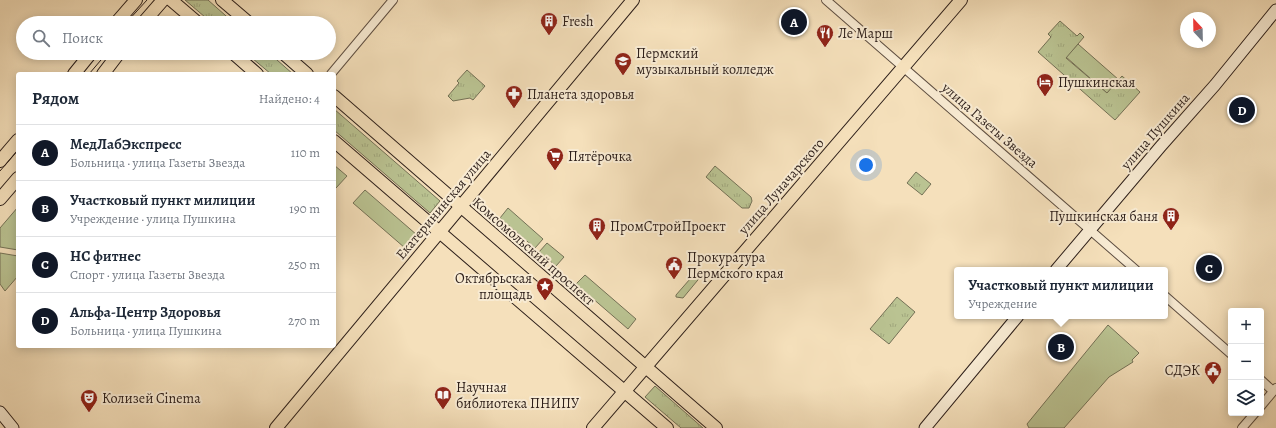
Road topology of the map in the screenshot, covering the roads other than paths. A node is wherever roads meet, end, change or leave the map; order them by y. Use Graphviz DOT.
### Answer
graph roads {
  1 [pos="136,0"];
  2 [pos="163,0"];
  3 [pos="171,0"];
  4 [pos="222,0"];
  5 [pos="393,0"];
  6 [pos="632,0"];
  7 [pos="826,0"];
  8 [pos="961,0"];
  9 [pos="1276,10"];
  10 [pos="122,16"];
  11 [pos="149,16"];
  12 [pos="190,16"];
  13 [pos="241,16"];
  14 [pos="86,60"];
  15 [pos="114,60"];
  16 [pos="241,60"];
  17 [pos="291,60"];
  18 [pos="903,67"];
  19 [pos="76,72"];
  20 [pos="105,72"];
  21 [pos="255,72"];
  22 [pos="305,72"];
  23 [pos="333,72"];
  24 [pos="336,98"];
  25 [pos="16,142"];
  26 [pos="336,143"];
  27 [pos="0,161"];
  28 [pos="16,180"];
  29 [pos="0,199"];
  30 [pos="460,207"];
  31 [pos="1090,230"];
  32 [pos="439,232"];
  33 [pos="1059,267"];
  34 [pos="1133,267"];
  35 [pos="1168,299"];
  36 [pos="1016,319"];
  37 [pos="1228,351"];
  38 [pos="645,367"];
  39 [pos="1264,382"];
  40 [pos="1275,389"];
  41 [pos="624,391"];
  42 [pos="1264,402"];
  43 [pos="0,412"];
  44 [pos="1252,416"];
  45 [pos="11,427"];
  46 [pos="276,428"];
  47 [pos="593,428"];
  48 [pos="667,428"];
  49 [pos="716,428"];
  50 [pos="925,428"];
  51 [pos="1242,428"];
  1 -- 10 [label="main road"];
  2 -- 11 [label="main road"];
  3 -- 12 [label="main road"];
  4 -- 13 [label="main road"];
  5 -- 23 [label="street"];
  6 -- 30 [label="main road, Екатерининская улица"];
  7 -- 18 [label="street, улица Газеты Звезда"];
  8 -- 18 [label="main road, улица Луначарского"];
  9 -- 31 [label="main road, улица Пушкина"];
  14 -- 19 [label="main road"];
  15 -- 20 [label="main road"];
  16 -- 21 [label="main road"];
  17 -- 22 [label="main road"];
  18 -- 31 [label="street, улица Газеты Звезда"];
  18 -- 38 [label="main road, улица Луначарского"];
  24 -- 30 [label="main road, Комсомольский проспект"];
  25 -- 27 [label="main road"];
  26 -- 32 [label="main road"];
  28 -- 29 [label="main road"];
  30 -- 32 [label="main road, Екатерининская улица"];
  30 -- 38 [label="main road, Комсомольский проспект"];
  31 -- 33 [label="main road, улица Пушкина"];
  31 -- 34 [label="street, улица Газеты Звезда"];
  32 -- 41 [label="main road"];
  32 -- 46 [label="main road, Екатерининская улица"];
  35 -- 37 [label="street"];
  36 -- 50 [label="main road"];
  38 -- 41 [label="main road, улица Луначарского"];
  38 -- 49 [label="main road, Комсомольский проспект"];
  39 -- 40 [label="street"];
  40 -- 42 [label="street"];
  41 -- 47 [label="main road, улица Луначарского"];
  41 -- 48 [label="main road"];
  43 -- 45 [label="main road"];
  44 -- 51 [label="street"];
}
